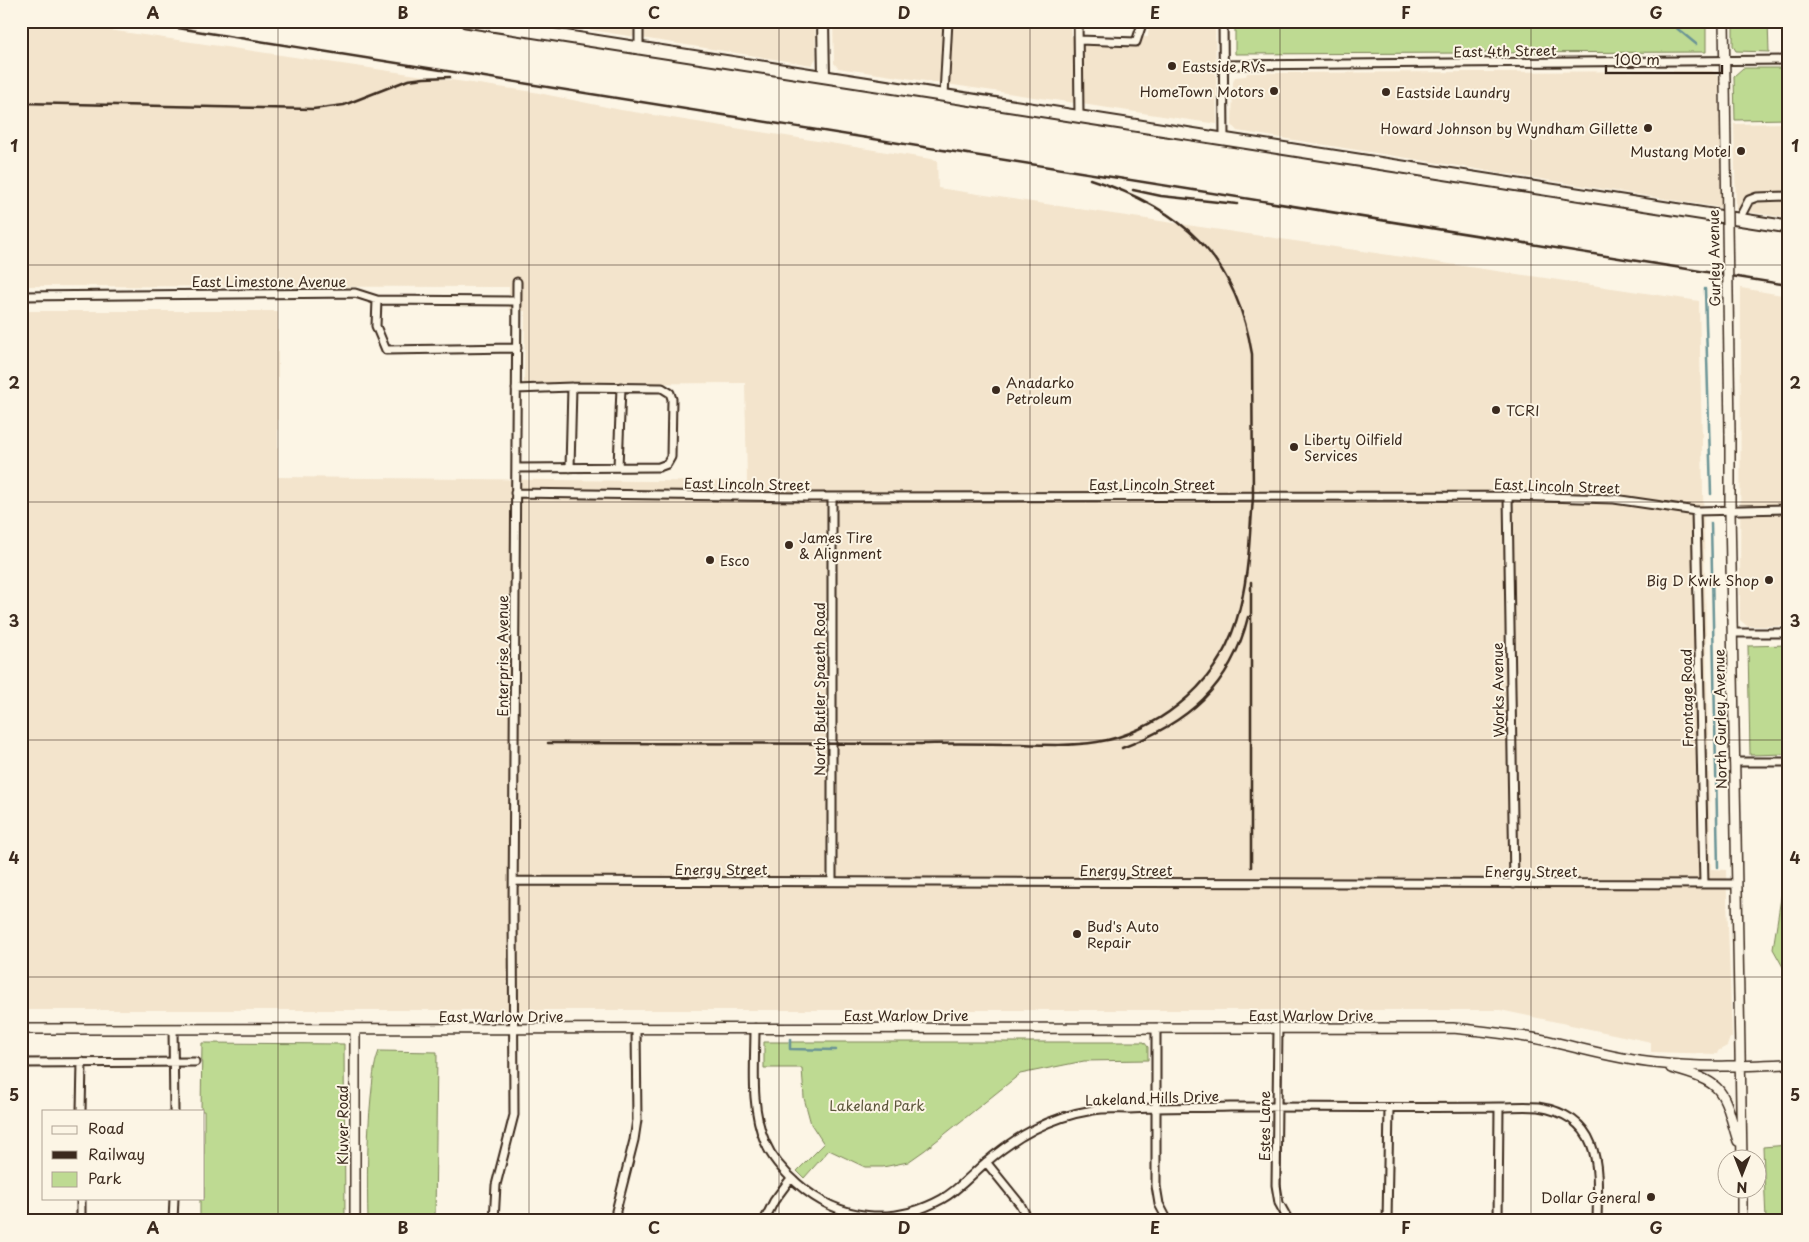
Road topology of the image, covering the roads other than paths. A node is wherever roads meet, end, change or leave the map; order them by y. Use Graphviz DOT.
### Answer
graph roads {
  1 [pos="466,21"];
  2 [pos="638,21"];
  3 [pos="823,21"];
  4 [pos="948,21"];
  5 [pos="1078,21"];
  6 [pos="1143,21"];
  7 [pos="1223,21"];
  8 [pos="1724,21"];
  9 [pos="1078,40"];
  10 [pos="639,47"];
  11 [pos="1725,60"];
  12 [pos="1788,60"];
  13 [pos="1223,65"];
  14 [pos="824,77"];
  15 [pos="944,95"];
  16 [pos="1079,116"];
  17 [pos="1224,138"];
  18 [pos="1788,196"];
  19 [pos="1739,219"];
  20 [pos="1788,227"];
  21 [pos="517,282"];
  22 [pos="21,296"];
  23 [pos="377,300"];
  24 [pos="517,302"];
  25 [pos="517,348"];
  26 [pos="572,387"];
  27 [pos="621,387"];
  28 [pos="516,389"];
  29 [pos="1730,434"];
  30 [pos="618,467"];
  31 [pos="516,468"];
  32 [pos="570,468"];
  33 [pos="515,493"];
  34 [pos="1508,496"];
  35 [pos="832,497"];
  36 [pos="1788,509"];
  37 [pos="1696,511"];
  38 [pos="1730,511"];
  39 [pos="1733,633"];
  40 [pos="1788,633"];
  41 [pos="1734,762"];
  42 [pos="1788,762"];
  43 [pos="515,881"];
  44 [pos="832,882"];
  45 [pos="1514,884"];
  46 [pos="1704,884"];
  47 [pos="1736,884"];
  48 [pos="755,1028"];
  49 [pos="1156,1028"];
  50 [pos="1278,1028"];
  51 [pos="21,1029"];
  52 [pos="173,1029"];
  53 [pos="355,1029"];
  54 [pos="515,1030"];
  55 [pos="636,1030"];
  56 [pos="82,1062"];
  57 [pos="174,1062"];
  58 [pos="195,1062"];
  59 [pos="21,1063"];
  60 [pos="1654,1063"];
  61 [pos="1788,1064"];
  62 [pos="1740,1065"];
  63 [pos="1277,1107"];
  64 [pos="1499,1107"];
  65 [pos="1156,1108"];
  66 [pos="1389,1108"];
  67 [pos="82,1110"];
  68 [pos="174,1110"];
  69 [pos="1741,1150"];
  70 [pos="1742,1150"];
  71 [pos="986,1162"];
  72 [pos="791,1178"];
  73 [pos="81,1200"];
  74 [pos="174,1200"];
  75 [pos="1742,1200"];
  76 [pos="81,1221"];
  77 [pos="174,1221"];
  78 [pos="355,1221"];
  79 [pos="494,1221"];
  80 [pos="616,1221"];
  81 [pos="764,1221"];
  82 [pos="1029,1221"];
  83 [pos="1168,1221"];
  84 [pos="1289,1221"];
  85 [pos="1387,1221"];
  86 [pos="1498,1221"];
  87 [pos="1597,1221"];
  88 [pos="1742,1221"];
  1 -- 10 [label="main road"];
  2 -- 10 [label="street"];
  3 -- 14 [label="main road"];
  4 -- 15 [label="street"];
  5 -- 9 [label="street"];
  6 -- 9 [label="street"];
  7 -- 13 [label="street"];
  8 -- 11 [label="street, Gurley Avenue"];
  9 -- 16 [label="street"];
  10 -- 14 [label="main road"];
  11 -- 12 [label="street, East 4th Street"];
  11 -- 13 [label="street, East 4th Street"];
  11 -- 29 [label="street, Gurley Avenue, bridge"];
  13 -- 17 [label="street"];
  14 -- 15 [label="main road"];
  15 -- 16 [label="main road"];
  16 -- 17 [label="main road"];
  17 -- 19 [label="main road"];
  18 -- 19 [label="street"];
  19 -- 20 [label="main road"];
  21 -- 24 [label="street, Enterprise Avenue"];
  22 -- 23 [label="street, East Limestone Avenue"];
  23 -- 24 [label="street, East Limestone Avenue"];
  23 -- 25 [label="street"];
  24 -- 25 [label="street, Enterprise Avenue"];
  25 -- 28 [label="street, Enterprise Avenue"];
  26 -- 27 [label="street"];
  26 -- 28 [label="street"];
  26 -- 32 [label="street"];
  27 -- 30 [label="street"];
  27 -- 30 [label="street"];
  28 -- 31 [label="street, Enterprise Avenue"];
  29 -- 38 [label="street, North Gurley Avenue"];
  30 -- 32 [label="street"];
  31 -- 32 [label="street"];
  31 -- 33 [label="street, Enterprise Avenue"];
  33 -- 35 [label="street, East Lincoln Street"];
  33 -- 43 [label="street, Enterprise Avenue"];
  34 -- 35 [label="street, East Lincoln Street"];
  34 -- 37 [label="street, East Lincoln Street"];
  34 -- 45 [label="street, Works Avenue"];
  35 -- 44 [label="street, North Butler Spaeth Road"];
  36 -- 38 [label="street, East Lincoln Street"];
  37 -- 38 [label="street, East Lincoln Street"];
  37 -- 46 [label="street, Frontage Road"];
  38 -- 39 [label="street, North Gurley Avenue"];
  39 -- 40 [label="street"];
  39 -- 41 [label="street, North Gurley Avenue"];
  41 -- 42 [label="street"];
  41 -- 47 [label="street, North Gurley Avenue"];
  43 -- 44 [label="street, Energy Street"];
  43 -- 54 [label="street, Enterprise Avenue"];
  44 -- 45 [label="street, Energy Street"];
  45 -- 46 [label="street, Energy Street"];
  46 -- 47 [label="street, Energy Street"];
  47 -- 62 [label="street, North Gurley Avenue"];
  48 -- 49 [label="street, East Warlow Drive"];
  48 -- 55 [label="street, East Warlow Drive"];
  48 -- 72 [label="street, Lakeland Hills Drive"];
  49 -- 50 [label="street, East Warlow Drive"];
  49 -- 65 [label="street"];
  50 -- 60 [label="street, East Warlow Drive"];
  50 -- 63 [label="street, Estes Lane"];
  51 -- 52 [label="street, East Warlow Drive"];
  52 -- 53 [label="street, East Warlow Drive"];
  52 -- 57 [label="street"];
  53 -- 54 [label="street, East Warlow Drive"];
  53 -- 78 [label="street, Kluver Road"];
  54 -- 55 [label="street, East Warlow Drive"];
  54 -- 79 [label="street, Enterprise Avenue"];
  55 -- 80 [label="street"];
  56 -- 57 [label="street"];
  56 -- 59 [label="street"];
  56 -- 67 [label="street"];
  57 -- 58 [label="street"];
  57 -- 68 [label="street"];
  60 -- 62 [label="street, East Warlow Drive"];
  60 -- 69 [label="street"];
  61 -- 62 [label="street, East Warlow Drive"];
  62 -- 70 [label="street"];
  63 -- 65 [label="street, Lakeland Hills Drive"];
  63 -- 66 [label="street, Lakeland Hills Drive"];
  63 -- 84 [label="street, Estes Lane"];
  64 -- 66 [label="street, Lakeland Hills Drive"];
  64 -- 86 [label="street"];
  64 -- 87 [label="street, Lakeland Hills Drive"];
  65 -- 71 [label="street, Lakeland Hills Drive"];
  65 -- 83 [label="street"];
  66 -- 85 [label="street"];
  71 -- 72 [label="street, Lakeland Hills Drive"];
  71 -- 82 [label="street"];
  72 -- 81 [label="street"];
  73 -- 76 [label="street"];
  74 -- 77 [label="street"];
  75 -- 88 [label="street"];
}
